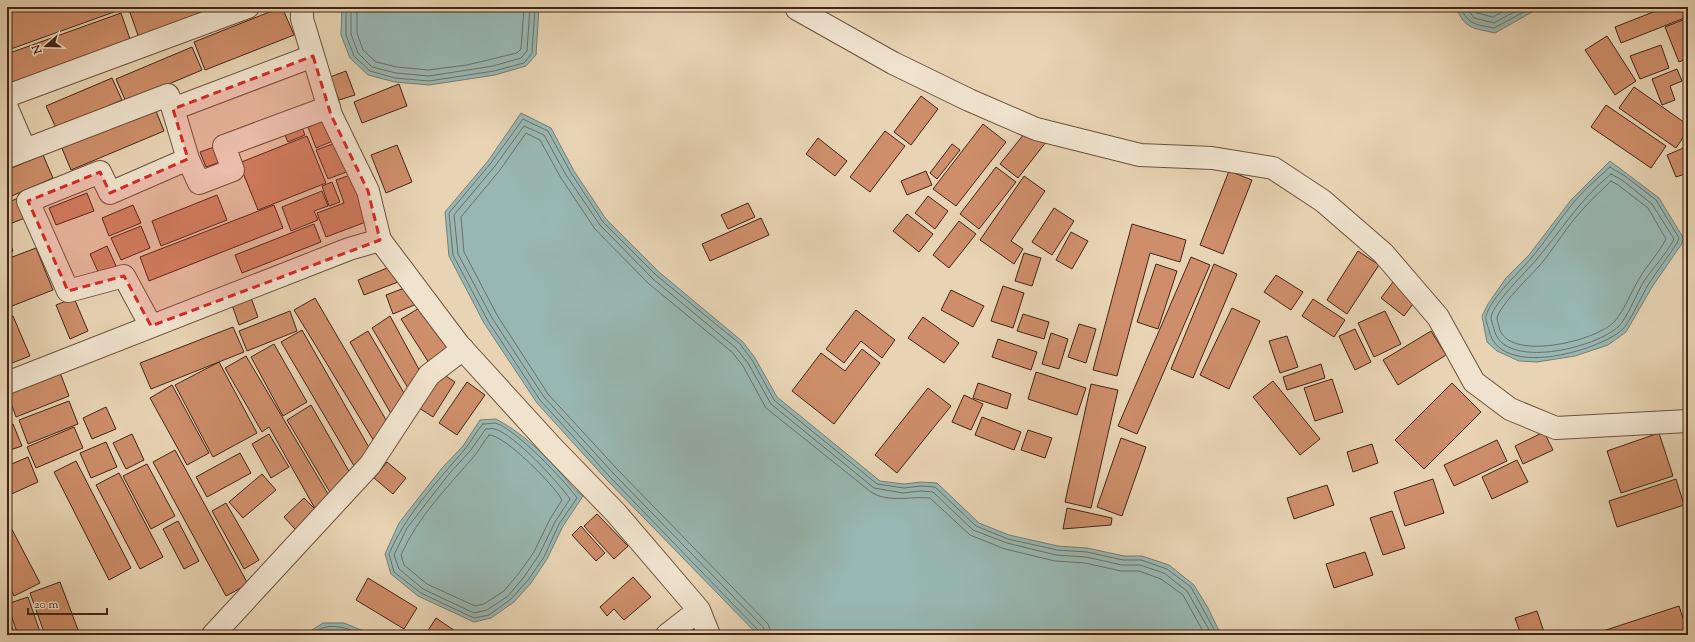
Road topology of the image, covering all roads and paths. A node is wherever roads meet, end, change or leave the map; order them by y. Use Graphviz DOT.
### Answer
graph roads {
  1 [pos="248,7"];
  2 [pos="302,7"];
  3 [pos="797,9"];
  4 [pos="314,56"];
  5 [pos="7,96"];
  6 [pos="329,107"];
  7 [pos="7,108"];
  8 [pos="173,109"];
  9 [pos="16,153"];
  10 [pos="188,159"];
  11 [pos="380,240"];
  12 [pos="151,326"];
  13 [pos="463,349"];
  14 [pos="7,383"];
  15 [pos="1688,421"];
  16 [pos="698,610"];
  17 [pos="213,635"];
  18 [pos="667,635"];
  19 [pos="709,635"];
  1 -- 5 [label="street"];
  2 -- 4 [label="street"];
  3 -- 15 [label="street"];
  4 -- 6 [label="street"];
  4 -- 8 [label="street"];
  6 -- 10 [label="street"];
  6 -- 11 [label="street"];
  7 -- 9 [label="street"];
  8 -- 9 [label="street"];
  8 -- 10 [label="street"];
  10 -- 12 [label="street"];
  11 -- 12 [label="street"];
  11 -- 13 [label="street"];
  12 -- 14 [label="street"];
  13 -- 16 [label="street"];
  13 -- 17 [label="street"];
  16 -- 18 [label="street"];
  16 -- 19 [label="street"];
}
